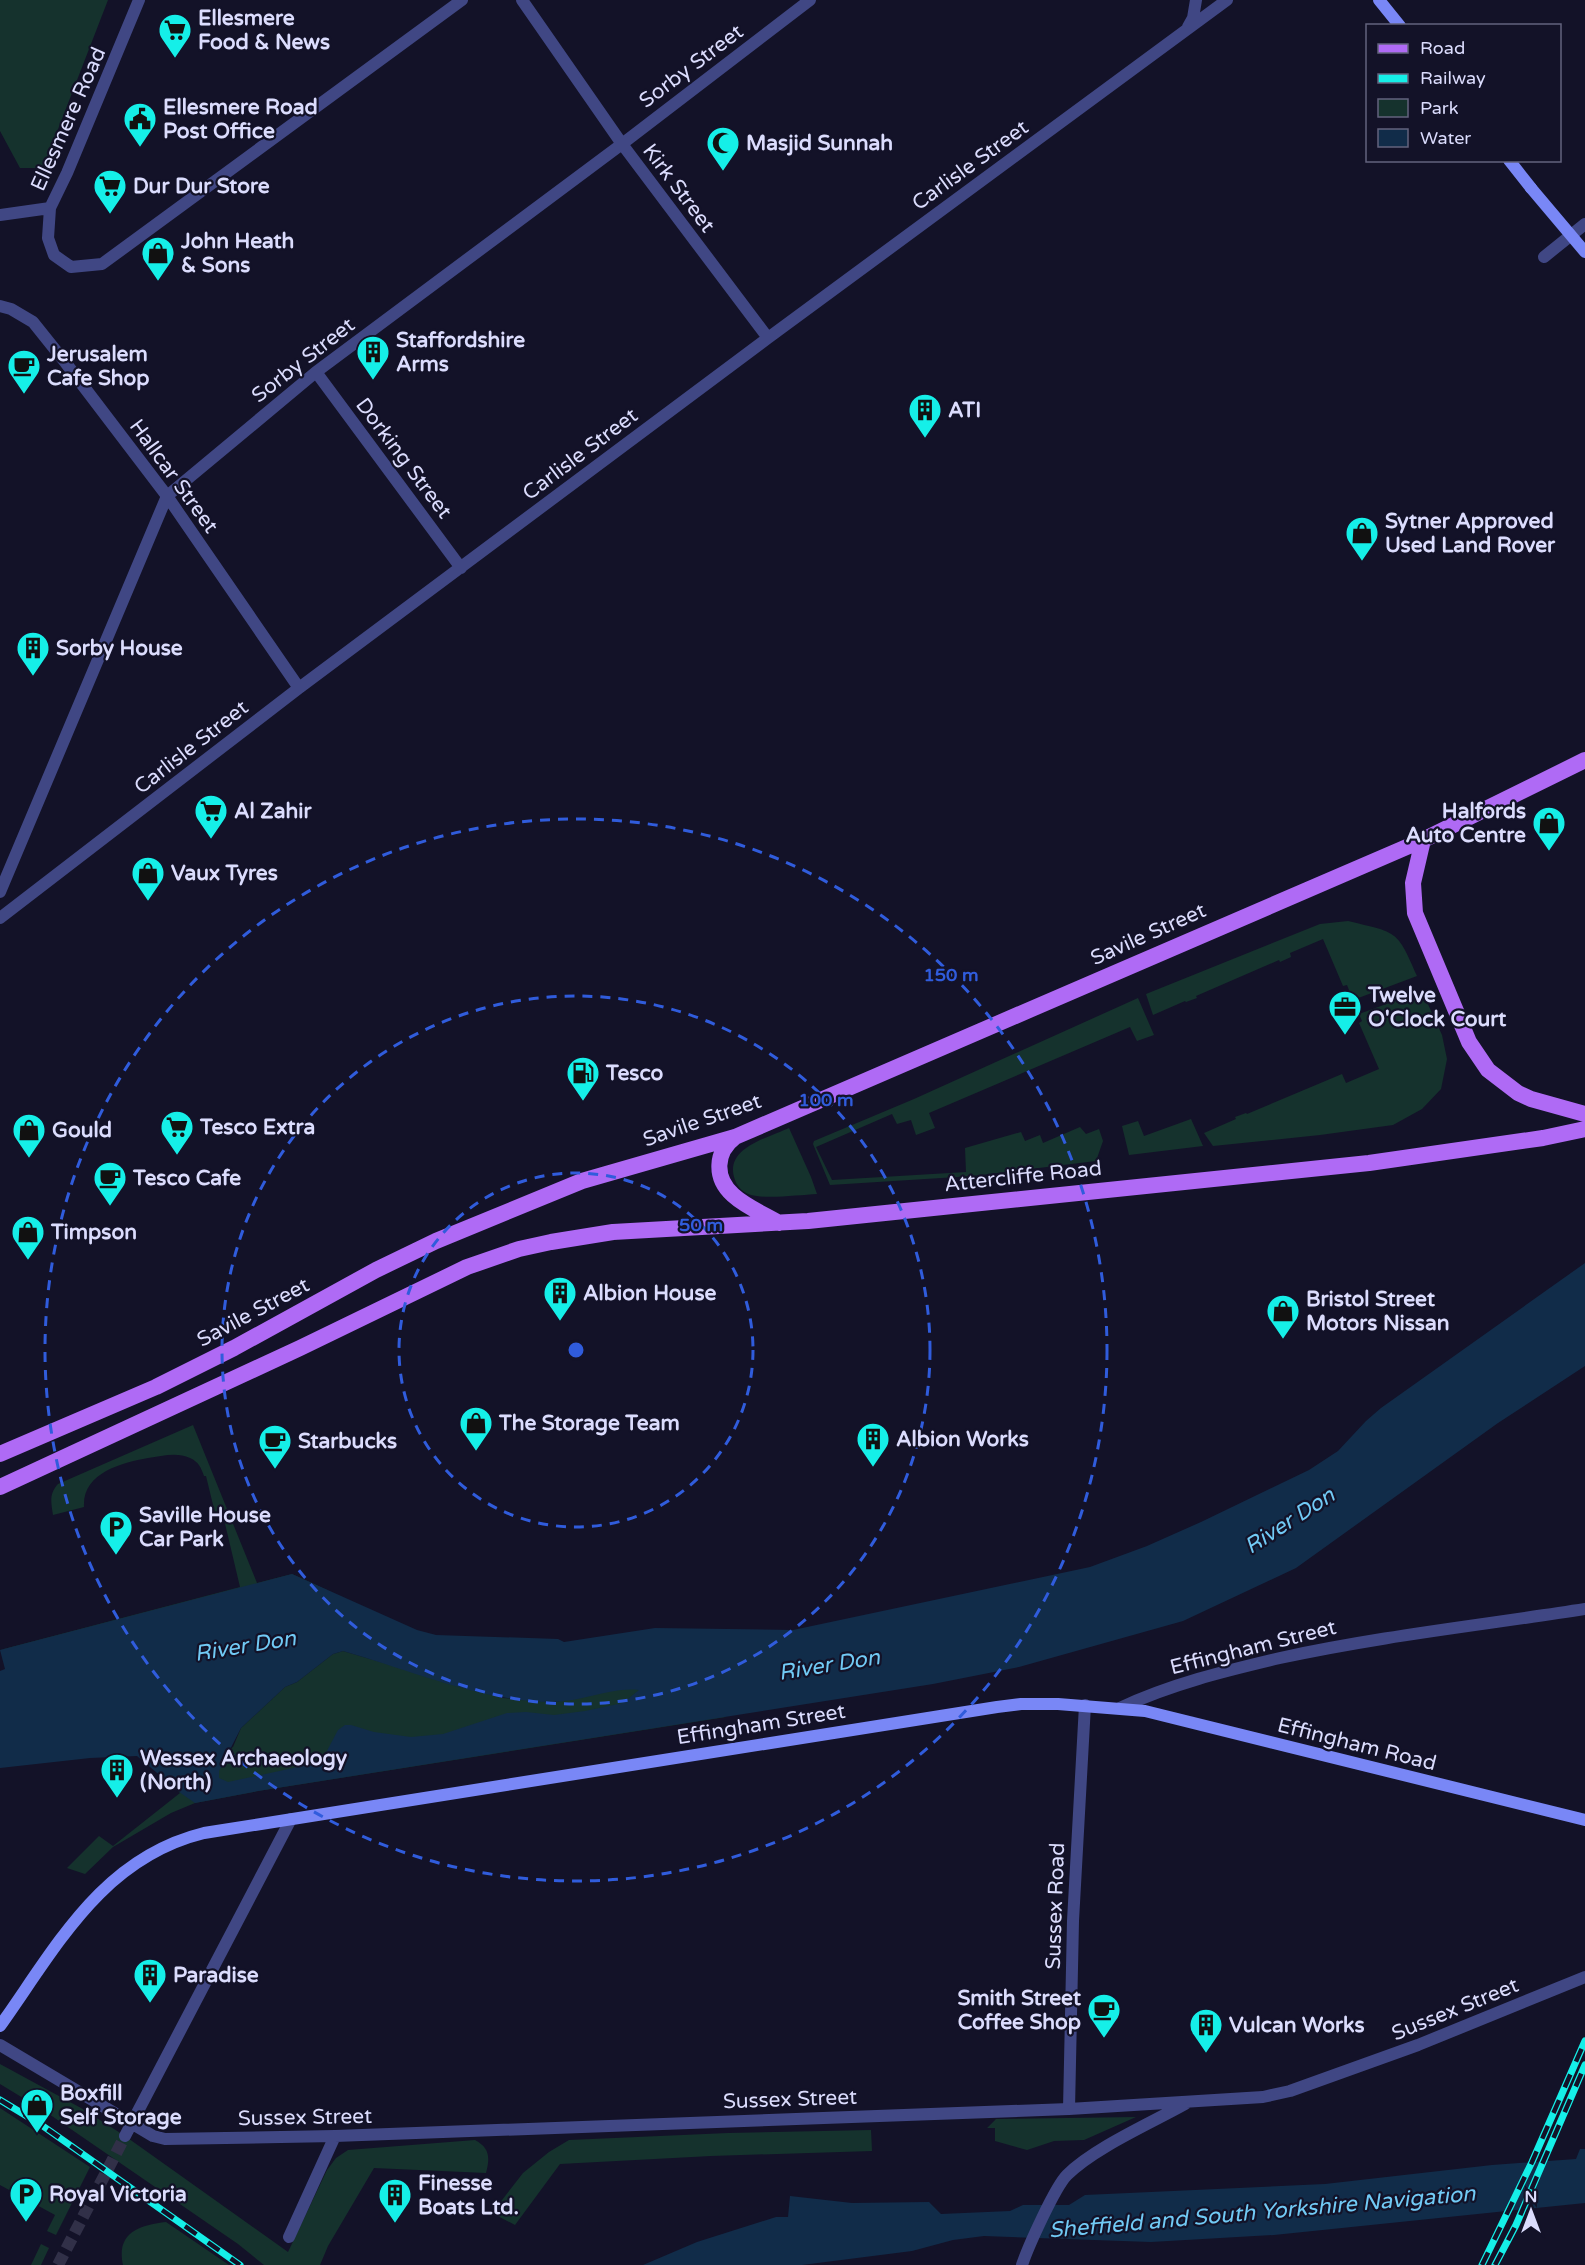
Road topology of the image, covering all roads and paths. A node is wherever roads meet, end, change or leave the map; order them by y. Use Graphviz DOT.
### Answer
graph roads {
  1 [pos="139,0"];
  2 [pos="462,0"];
  3 [pos="522,0"];
  4 [pos="810,0"];
  5 [pos="1196,0"];
  6 [pos="1227,0"];
  7 [pos="1379,0"];
  8 [pos="1398,24"];
  9 [pos="1188,28"];
  10 [pos="622,144"];
  11 [pos="1511,162"];
  12 [pos="50,208"];
  13 [pos="0,215"];
  14 [pos="1585,224"];
  15 [pos="1585,252"];
  16 [pos="1544,256"];
  17 [pos="0,306"];
  18 [pos="768,338"];
  19 [pos="316,372"];
  20 [pos="167,496"];
  21 [pos="461,568"];
  22 [pos="299,688"];
  23 [pos="1585,760"];
  24 [pos="1423,840"];
  25 [pos="0,892"];
  26 [pos="0,902"];
  27 [pos="2,917"];
  28 [pos="1585,1114"];
  29 [pos="1585,1129"];
  30 [pos="735,1137"];
  31 [pos="779,1223"];
  32 [pos="0,1454"];
  33 [pos="0,1487"];
  34 [pos="1585,1609"];
  35 [pos="1085,1705"];
  36 [pos="1120,1708"];
  37 [pos="291,1819"];
  38 [pos="1585,1820"];
  39 [pos="1585,1977"];
  40 [pos="0,2026"];
  41 [pos="0,2045"];
  42 [pos="1187,2103"];
  43 [pos="1069,2109"];
  44 [pos="131,2122"];
  45 [pos="125,2136"];
  46 [pos="336,2136"];
  47 [pos="289,2237"];
  48 [pos="1023,2263"];
  1 -- 12 [label="street, Ellesmere Road"];
  2 -- 12 [label="street, Ellesmere Road"];
  3 -- 10 [label="street, Kirk Street"];
  4 -- 10 [label="street, Sorby Street"];
  5 -- 9 [label="street"];
  6 -- 9 [label="street, Carlisle Street"];
  7 -- 8 [label="main road"];
  9 -- 18 [label="street, Carlisle Street"];
  10 -- 18 [label="street, Kirk Street"];
  10 -- 19 [label="street, Sorby Street"];
  11 -- 15 [label="main road, bridge"];
  12 -- 13 [label="street"];
  14 -- 16 [label="street"];
  17 -- 20 [label="street, Hallcar Street"];
  18 -- 21 [label="street, Carlisle Street"];
  19 -- 20 [label="street, Sorby Street"];
  19 -- 21 [label="street, Dorking Street"];
  20 -- 22 [label="street, Hallcar Street"];
  20 -- 25 [label="street, Sorby Street"];
  21 -- 22 [label="street, Carlisle Street"];
  22 -- 27 [label="street, Carlisle Street"];
  23 -- 24 [label="main road, Savile Street"];
  24 -- 28 [label="main road"];
  24 -- 30 [label="main road, Savile Street"];
  26 -- 27 [label="street"];
  29 -- 31 [label="main road, Attercliffe Road"];
  30 -- 31 [label="main road"];
  30 -- 32 [label="main road, Savile Street"];
  31 -- 33 [label="main road, Attercliffe Road"];
  34 -- 36 [label="street, Effingham Street"];
  35 -- 36 [label="main road, Effingham Street"];
  35 -- 37 [label="main road, Effingham Street"];
  35 -- 43 [label="street, Sussex Road"];
  36 -- 38 [label="main road, Effingham Road"];
  37 -- 40 [label="main road, Effingham Street"];
  37 -- 44 [label="street"];
  39 -- 42 [label="street, Sussex Street"];
  41 -- 44 [label="street, Sussex Street"];
  42 -- 43 [label="street, Sussex Street"];
  42 -- 48 [label="street"];
  43 -- 46 [label="street, Sussex Street"];
  44 -- 45 [label="street"];
  44 -- 46 [label="street, Sussex Street"];
  46 -- 47 [label="street"];
}
